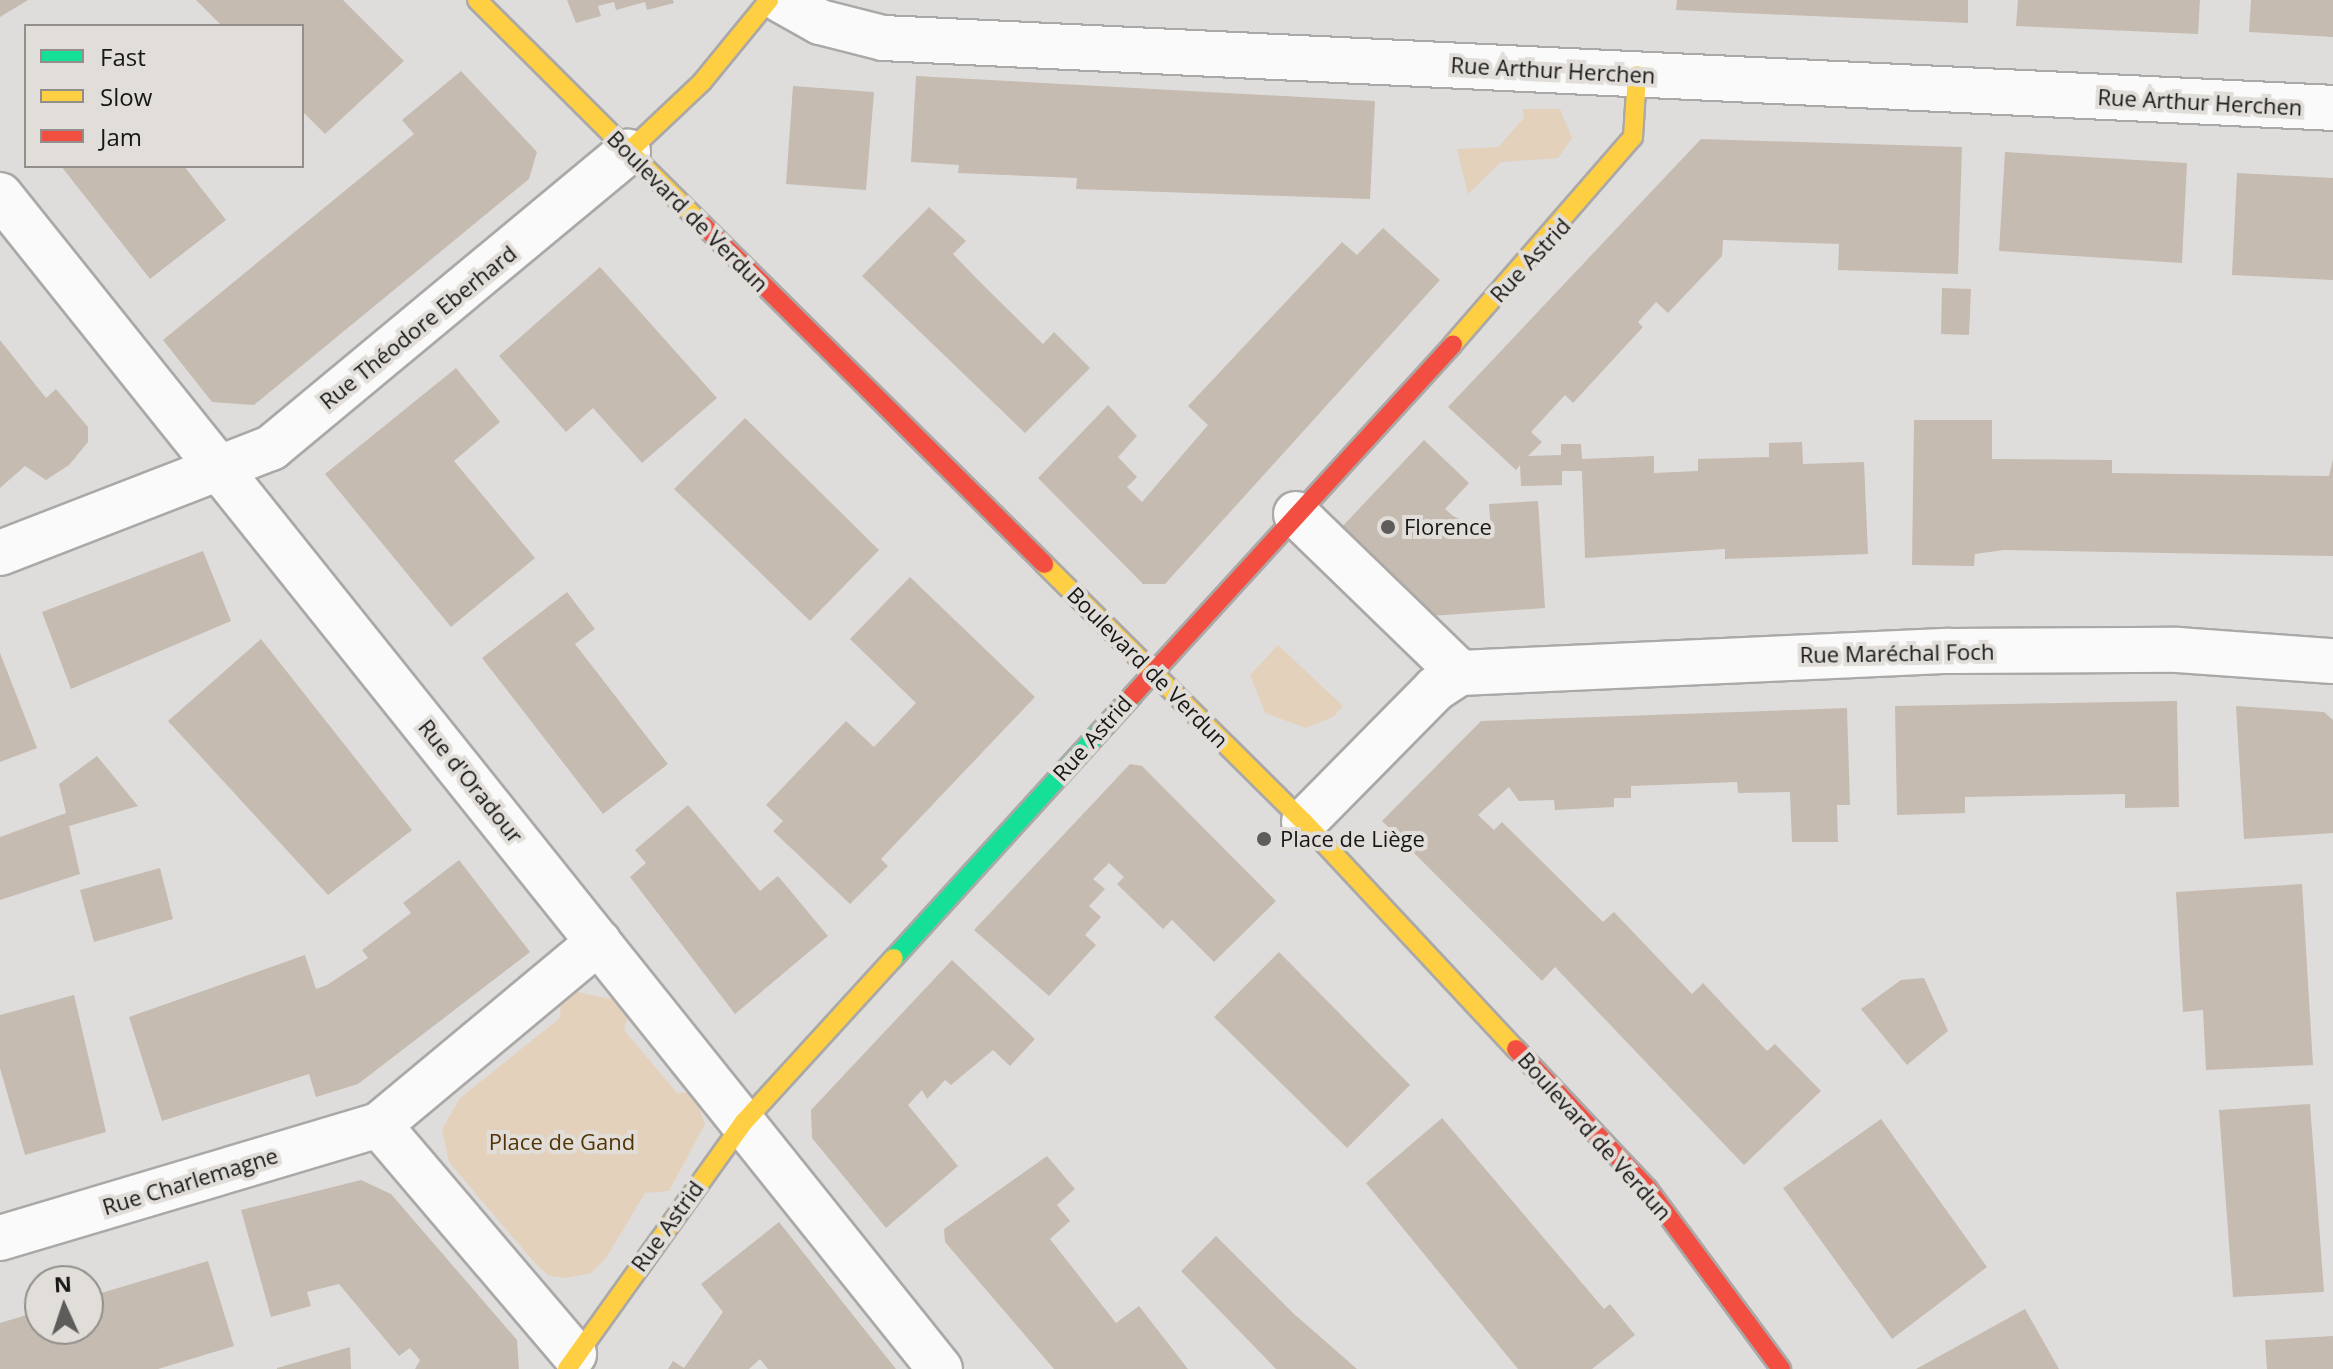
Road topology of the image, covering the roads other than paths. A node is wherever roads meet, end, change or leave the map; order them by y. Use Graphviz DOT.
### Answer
graph roads {
  1 [pos="477,0"];
  2 [pos="769,0"];
  3 [pos="781,0"];
  4 [pos="1637,75"];
  5 [pos="2333,108"];
  6 [pos="628,152"];
  7 [pos="0,195"];
  8 [pos="222,471"];
  9 [pos="1296,514"];
  10 [pos="0,553"];
  11 [pos="2333,661"];
  12 [pos="1153,671"];
  13 [pos="1460,673"];
  14 [pos="1304,822"];
  15 [pos="599,942"];
  16 [pos="744,1122"];
  17 [pos="379,1125"];
  18 [pos="0,1238"];
  19 [pos="570,1362"];
  20 [pos="940,1369"];
  21 [pos="1781,1369"];
  1 -- 6 [label="street, Boulevard de Verdun"];
  2 -- 6 [label="street, Rue Théodore Eberhard"];
  3 -- 4 [label="street, Rue Arthur Herchen"];
  4 -- 5 [label="street, Rue Arthur Herchen"];
  4 -- 9 [label="street, Rue Astrid"];
  6 -- 8 [label="street, Rue Théodore Eberhard"];
  6 -- 12 [label="street, Boulevard de Verdun"];
  7 -- 8 [label="street, Rue d'Oradour"];
  8 -- 10 [label="street, Rue Théodore Eberhard"];
  8 -- 15 [label="street, Rue d'Oradour"];
  9 -- 12 [label="street, Rue Astrid"];
  9 -- 13 [label="street"];
  11 -- 13 [label="street, Rue Maréchal Foch"];
  12 -- 14 [label="street, Boulevard de Verdun"];
  12 -- 16 [label="street, Rue Astrid"];
  13 -- 14 [label="street"];
  14 -- 21 [label="street, Boulevard de Verdun"];
  15 -- 16 [label="street, Rue d'Oradour"];
  15 -- 17 [label="street, Rue Charlemagne"];
  16 -- 19 [label="street, Rue Astrid"];
  16 -- 20 [label="street, Rue d'Oradour"];
  17 -- 18 [label="street, Rue Charlemagne"];
  17 -- 19 [label="street"];
}
